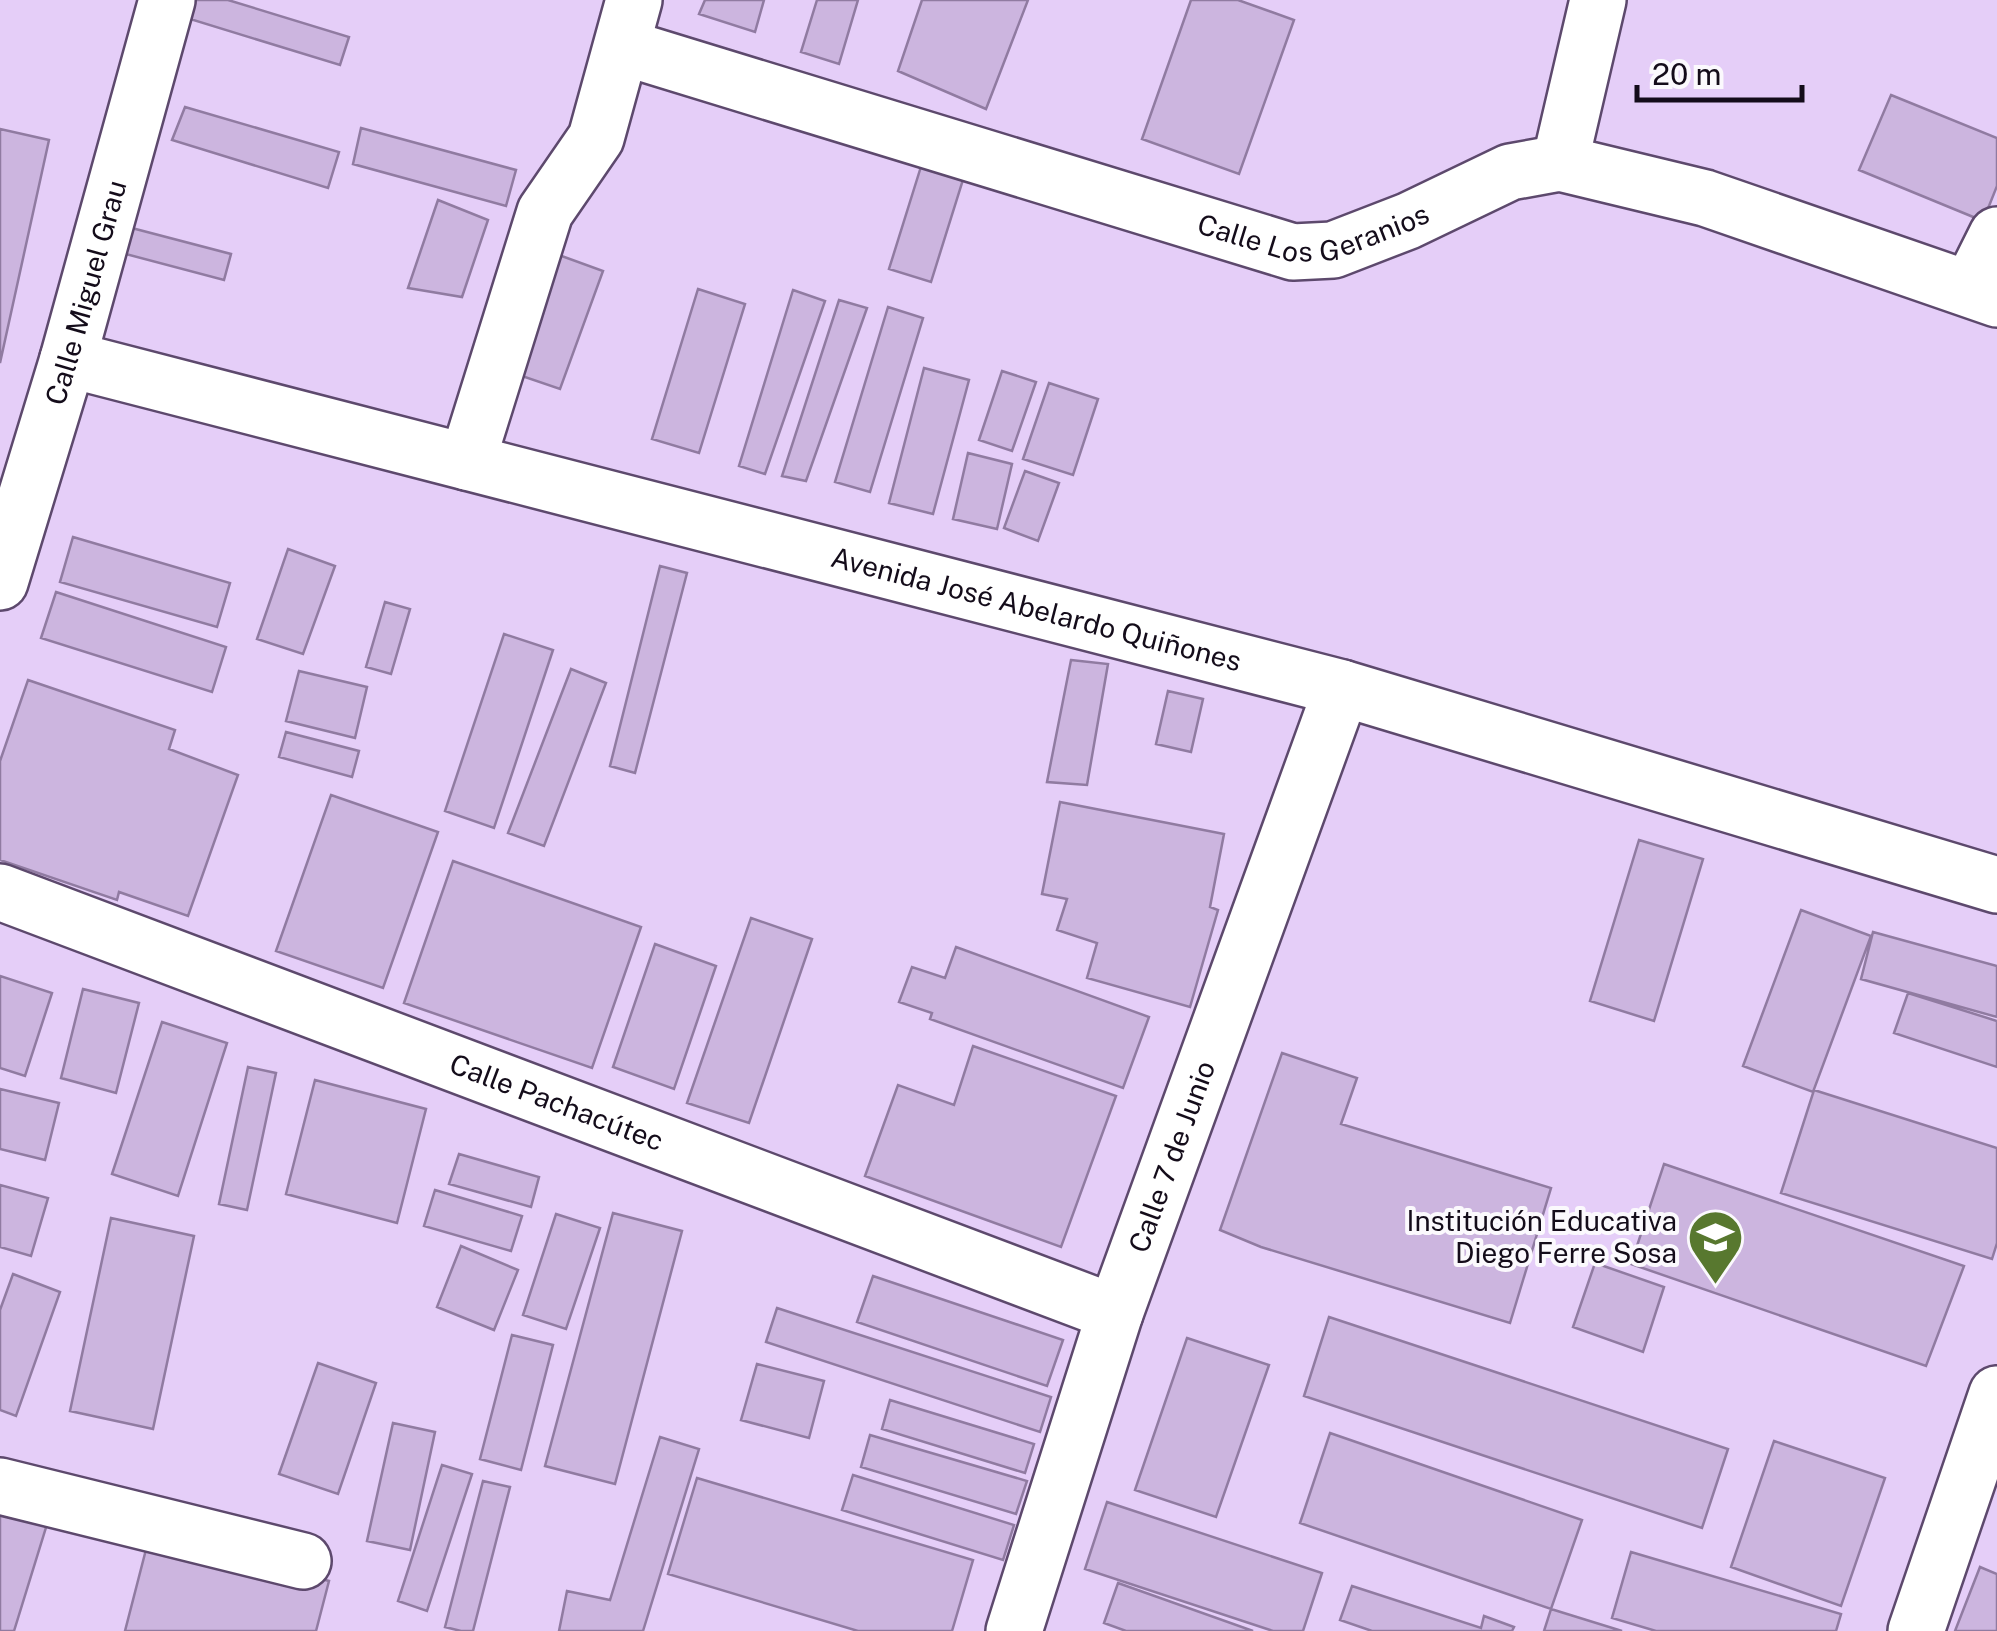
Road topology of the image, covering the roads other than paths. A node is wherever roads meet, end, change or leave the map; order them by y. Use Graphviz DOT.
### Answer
graph roads {
  1 [pos="167,0"];
  2 [pos="1598,0"];
  3 [pos="628,23"];
  4 [pos="1560,162"];
  5 [pos="1997,235"];
  6 [pos="1983,294"];
  7 [pos="68,359"];
  8 [pos="467,462"];
  9 [pos="0,582"];
  10 [pos="1342,688"];
  11 [pos="1997,885"];
  12 [pos="0,892"];
  13 [pos="1115,1313"];
  14 [pos="1997,1394"];
  15 [pos="0,1486"];
  16 [pos="303,1561"];
  17 [pos="1014,1631"];
  18 [pos="1916,1631"];
  1 -- 7 [label="street, Calle Miguel Grau"];
  2 -- 4 [label="street"];
  3 -- 4 [label="street, Calle Los Geranios"];
  3 -- 8 [label="street"];
  4 -- 6 [label="street, Calle Los Geranios"];
  5 -- 6 [label="street"];
  7 -- 8 [label="street, Avenida José Abelardo Quiñones"];
  7 -- 9 [label="street, Calle Miguel Grau"];
  8 -- 10 [label="street, Avenida José Abelardo Quiñones"];
  10 -- 11 [label="street, Avenida José Abelardo Quiñones"];
  10 -- 13 [label="street, Calle 7 de Junio"];
  12 -- 13 [label="street, Calle Pachacútec"];
  13 -- 17 [label="street, Calle 7 de Junio"];
  14 -- 18 [label="street"];
  15 -- 16 [label="street"];
}
